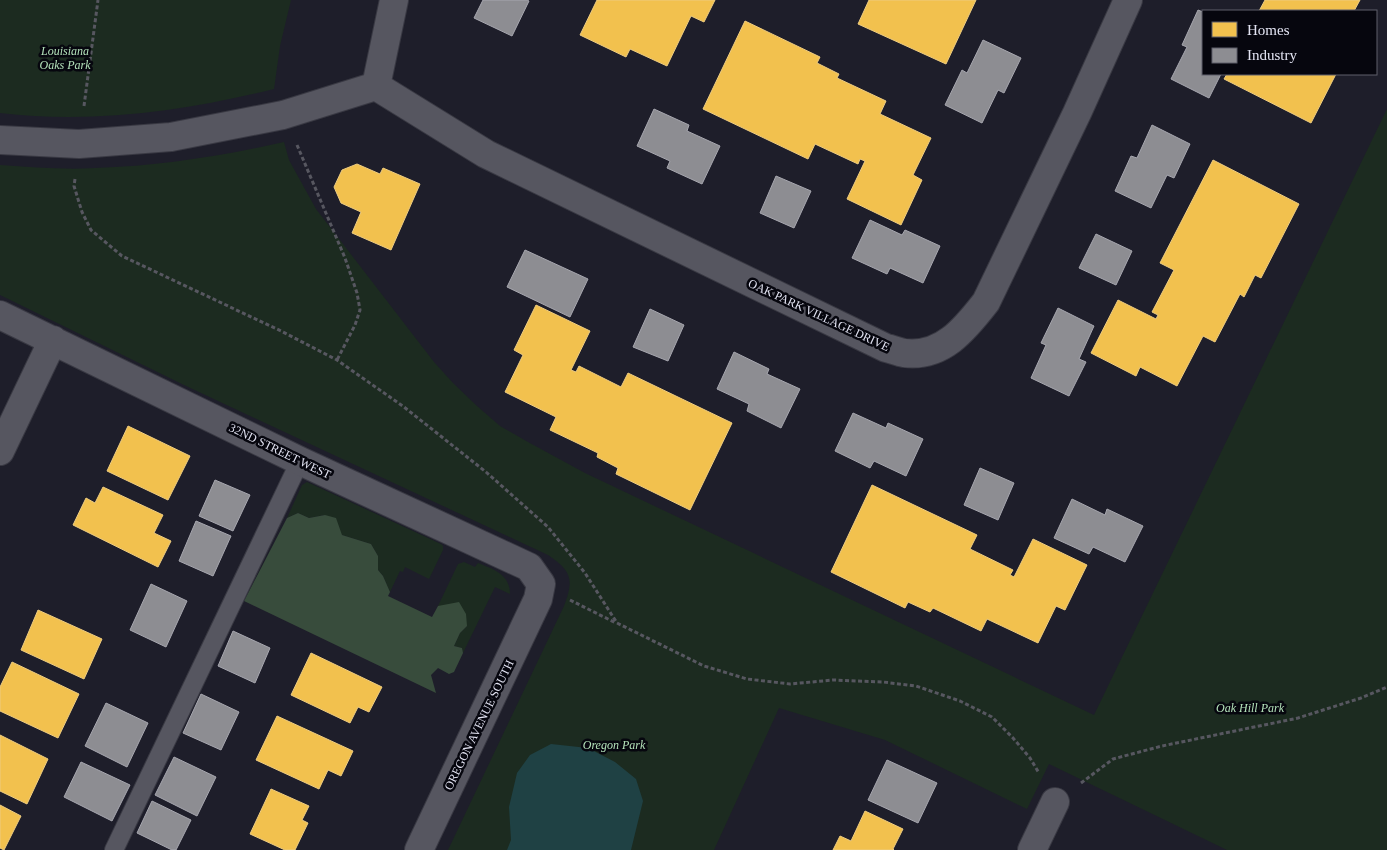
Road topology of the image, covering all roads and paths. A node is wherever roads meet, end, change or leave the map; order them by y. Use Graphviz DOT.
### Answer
graph roads {
  1 [pos="98,0"];
  2 [pos="394,0"];
  3 [pos="1128,0"];
  4 [pos="376,86"];
  5 [pos="84,106"];
  6 [pos="283,115"];
  7 [pos="0,140"];
  8 [pos="74,179"];
  9 [pos="0,315"];
  10 [pos="53,340"];
  11 [pos="337,360"];
  12 [pos="0,451"];
  13 [pos="300,461"];
  14 [pos="567,598"];
  15 [pos="538,599"];
  16 [pos="617,623"];
  17 [pos="1387,687"];
  18 [pos="1055,802"];
  19 [pos="114,850"];
  20 [pos="419,850"];
  21 [pos="1032,850"];
  1 -- 5 [label="path"];
  2 -- 4 [label="street"];
  3 -- 4 [label="street, OAK PARK VILLAGE DRIVE"];
  4 -- 6 [label="street"];
  6 -- 7 [label="street"];
  6 -- 11 [label="path"];
  8 -- 11 [label="path"];
  9 -- 10 [label="street, 32ND STREET WEST"];
  10 -- 12 [label="street"];
  10 -- 13 [label="street, 32ND STREET WEST"];
  11 -- 16 [label="path"];
  13 -- 15 [label="street, 32ND STREET WEST"];
  13 -- 19 [label="lane"];
  14 -- 16 [label="path"];
  15 -- 20 [label="street, OREGON AVENUE SOUTH"];
  16 -- 18 [label="path"];
  17 -- 18 [label="path"];
  18 -- 21 [label="street"];
}
